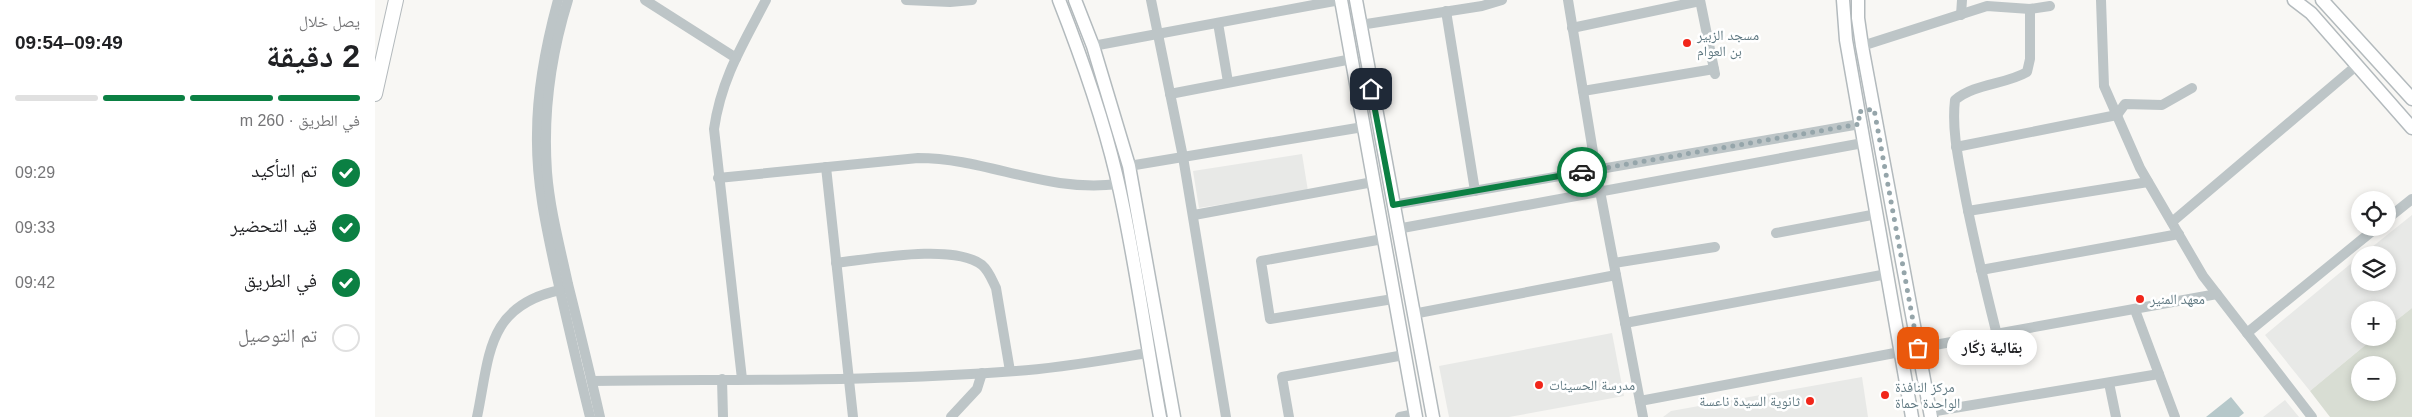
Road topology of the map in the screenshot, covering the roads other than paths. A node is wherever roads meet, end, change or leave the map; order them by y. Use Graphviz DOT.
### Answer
graph roads {
  1 [pos="396,0"];
  2 [pos="558,0"];
  3 [pos="568,0"];
  4 [pos="645,0"];
  5 [pos="766,0"];
  6 [pos="906,0"];
  7 [pos="971,0"];
  8 [pos="1059,0"];
  9 [pos="1075,0"];
  10 [pos="1151,0"];
  11 [pos="1340,0"];
  12 [pos="1356,0"];
  13 [pos="1502,0"];
  14 [pos="1568,0"];
  15 [pos="1843,0"];
  16 [pos="1858,0"];
  17 [pos="1962,0"];
  18 [pos="2101,0"];
  19 [pos="2294,0"];
  20 [pos="2322,0"];
  21 [pos="1700,1"];
  22 [pos="2050,6"];
  23 [pos="2030,9"];
  24 [pos="1446,11"];
  25 [pos="1961,15"];
  26 [pos="1218,23"];
  27 [pos="1360,24"];
  28 [pos="1572,28"];
  29 [pos="1158,35"];
  30 [pos="1093,46"];
  31 [pos="1862,46"];
  32 [pos="736,58"];
  33 [pos="1352,59"];
  34 [pos="2356,66"];
  35 [pos="2396,81"];
  36 [pos="1228,82"];
  37 [pos="2193,88"];
  38 [pos="2412,90"];
  39 [pos="1583,91"];
  40 [pos="375,94"];
  41 [pos="1171,94"];
  42 [pos="2412,99"];
  43 [pos="1874,109"];
  44 [pos="2117,115"];
  45 [pos="1859,118"];
  46 [pos="1363,127"];
  47 [pos="2412,128"];
  48 [pos="1863,142"];
  49 [pos="1957,147"];
  50 [pos="1882,155"];
  51 [pos="1183,157"];
  52 [pos="1866,158"];
  53 [pos="1129,166"];
  54 [pos="826,167"];
  55 [pos="1596,170"];
  56 [pos="718,178"];
  57 [pos="1373,182"];
  58 [pos="2148,182"];
  59 [pos="1118,184"];
  60 [pos="1475,191"];
  61 [pos="1601,192"];
  62 [pos="2412,199"];
  63 [pos="1393,205"];
  64 [pos="1968,210"];
  65 [pos="2396,211"];
  66 [pos="1877,214"];
  67 [pos="1194,215"];
  68 [pos="2172,222"];
  69 [pos="1397,229"];
  70 [pos="1776,233"];
  71 [pos="2179,234"];
  72 [pos="2366,236"];
  73 [pos="1383,239"];
  74 [pos="1715,247"];
  75 [pos="837,263"];
  76 [pos="1614,263"];
  77 [pos="1981,270"];
  78 [pos="1887,274"];
  79 [pos="1616,275"];
  80 [pos="560,290"];
  81 [pos="2217,294"];
  82 [pos="1393,299"];
  83 [pos="2135,310"];
  84 [pos="1413,314"];
  85 [pos="1625,322"];
  86 [pos="2247,333"];
  87 [pos="1997,335"];
  88 [pos="1918,348"];
  89 [pos="1900,352"];
  90 [pos="1148,354"];
  91 [pos="1404,355"];
  92 [pos="1010,371"];
  93 [pos="982,373"];
  94 [pos="2159,374"];
  95 [pos="849,378"];
  96 [pos="722,379"];
  97 [pos="742,379"];
  98 [pos="588,382"];
  99 [pos="2109,383"];
  100 [pos="1640,401"];
  101 [pos="1930,415"];
  102 [pos="1416,416"];
  103 [pos="477,417"];
  104 [pos="590,417"];
  105 [pos="600,417"];
  106 [pos="723,417"];
  107 [pos="853,417"];
  108 [pos="951,417"];
  109 [pos="1160,417"];
  110 [pos="1175,417"];
  111 [pos="1227,417"];
  112 [pos="1289,417"];
  113 [pos="1399,417"];
  114 [pos="1433,417"];
  115 [pos="1643,417"];
  116 [pos="1912,417"];
  117 [pos="2116,417"];
  118 [pos="2175,417"];
  119 [pos="2312,417"];
  1 -- 40 [label="highway"];
  2 -- 80 [label="street"];
  3 -- 98 [label="street"];
  4 -- 32 [label="street"];
  5 -- 32 [label="street"];
  6 -- 7 [label="street"];
  8 -- 59 [label="main road"];
  9 -- 30 [label="main road"];
  10 -- 29 [label="street"];
  11 -- 26 [label="street"];
  11 -- 33 [label="main road"];
  12 -- 27 [label="main road"];
  13 -- 24 [label="street"];
  14 -- 28 [label="street"];
  15 -- 45 [label="main road"];
  16 -- 31 [label="main road"];
  17 -- 25 [label="street"];
  18 -- 44 [label="street"];
  19 -- 34 [label="main road"];
  20 -- 35 [label="main road"];
  21 -- 28 [label="street"];
  21 -- 39 [label="street"];
  22 -- 23 [label="street"];
  23 -- 25 [label="street"];
  23 -- 49 [label="street"];
  24 -- 27 [label="street"];
  24 -- 60 [label="street"];
  25 -- 31 [label="street"];
  26 -- 29 [label="street"];
  26 -- 36 [label="street"];
  27 -- 63 [label="main road"];
  28 -- 39 [label="street"];
  29 -- 30 [label="street"];
  29 -- 41 [label="street"];
  30 -- 53 [label="main road"];
  31 -- 43 [label="main road"];
  32 -- 56 [label="street"];
  33 -- 36 [label="street"];
  33 -- 46 [label="main road"];
  34 -- 47 [label="main road"];
  34 -- 68 [label="street"];
  35 -- 38 [label="street"];
  35 -- 42 [label="main road"];
  36 -- 41 [label="street"];
  37 -- 44 [label="street"];
  39 -- 55 [label="street"];
  41 -- 51 [label="street"];
  43 -- 45 [label="main road"];
  43 -- 50 [label="main road"];
  44 -- 49 [label="street"];
  44 -- 58 [label="street"];
  45 -- 48 [label="main road"];
  45 -- 55 [label="street"];
  46 -- 51 [label="street"];
  46 -- 57 [label="main road"];
  48 -- 52 [label="main road"];
  48 -- 61 [label="street"];
  49 -- 64 [label="street"];
  50 -- 52 [label="main road"];
  50 -- 88 [label="main road"];
  51 -- 53 [label="street"];
  51 -- 67 [label="street"];
  52 -- 66 [label="main road"];
  53 -- 110 [label="main road"];
  54 -- 56 [label="street"];
  54 -- 59 [label="street"];
  54 -- 75 [label="street"];
  55 -- 60 [label="street"];
  55 -- 61 [label="street"];
  56 -- 97 [label="street"];
  57 -- 67 [label="street"];
  57 -- 73 [label="main road"];
  58 -- 64 [label="street"];
  58 -- 68 [label="street"];
  59 -- 90 [label="main road"];
  60 -- 63 [label="street"];
  61 -- 69 [label="street"];
  61 -- 76 [label="street"];
  62 -- 65 [label="street"];
  63 -- 69 [label="main road"];
  64 -- 77 [label="street"];
  66 -- 70 [label="street"];
  66 -- 78 [label="main road"];
  67 -- 111 [label="street"];
  68 -- 71 [label="street"];
  69 -- 84 [label="main road"];
  71 -- 77 [label="street"];
  71 -- 81 [label="street"];
  72 -- 86 [label="street"];
  73 -- 82 [label="main road"];
  73 -- 82 [label="street"];
  74 -- 76 [label="street"];
  75 -- 92 [label="street"];
  75 -- 95 [label="street"];
  76 -- 79 [label="street"];
  77 -- 87 [label="street"];
  78 -- 85 [label="street"];
  78 -- 89 [label="main road"];
  79 -- 84 [label="street"];
  79 -- 85 [label="street"];
  80 -- 98 [label="street"];
  80 -- 103 [label="street"];
  81 -- 83 [label="street"];
  81 -- 86 [label="street"];
  82 -- 91 [label="main road"];
  83 -- 87 [label="street"];
  83 -- 94 [label="street"];
  84 -- 114 [label="main road"];
  85 -- 100 [label="street"];
  86 -- 119 [label="street"];
  87 -- 88 [label="street"];
  88 -- 101 [label="main road"];
  89 -- 100 [label="street"];
  89 -- 116 [label="main road"];
  90 -- 92 [label="street"];
  90 -- 109 [label="main road"];
  91 -- 102 [label="main road"];
  91 -- 112 [label="street"];
  92 -- 93 [label="street"];
  93 -- 95 [label="street"];
  93 -- 108 [label="street"];
  94 -- 99 [label="street"];
  94 -- 118 [label="street"];
  95 -- 97 [label="street"];
  95 -- 107 [label="street"];
  96 -- 97 [label="street"];
  96 -- 98 [label="street"];
  96 -- 106 [label="street"];
  98 -- 104 [label="street"];
  98 -- 105 [label="street"];
  99 -- 101 [label="street"];
  99 -- 117 [label="street"];
  100 -- 115 [label="street"];
  102 -- 113 [label="street"];
}
